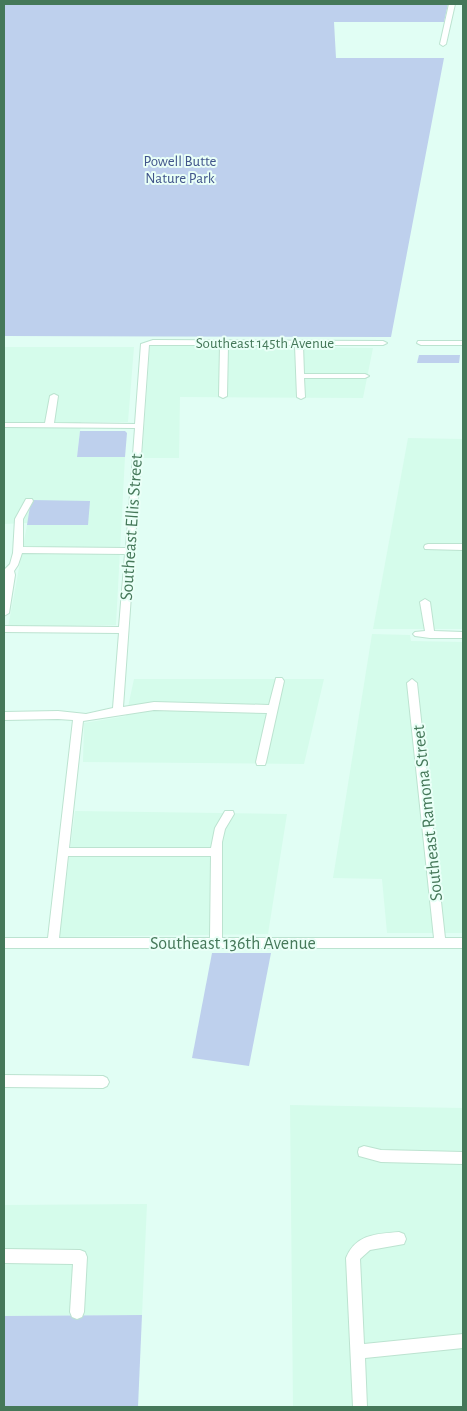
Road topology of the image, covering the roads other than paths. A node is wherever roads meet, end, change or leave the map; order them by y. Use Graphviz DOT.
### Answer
graph roads {
  1 [pos="452,4"];
  2 [pos="443,44"];
  3 [pos="146,343"];
  4 [pos="224,343"];
  5 [pos="299,343"];
  6 [pos="383,343"];
  7 [pos="421,343"];
  8 [pos="463,344"];
  9 [pos="300,376"];
  10 [pos="365,376"];
  11 [pos="54,396"];
  12 [pos="223,396"];
  13 [pos="301,397"];
  14 [pos="4,425"];
  15 [pos="48,426"];
  16 [pos="138,426"];
  17 [pos="29,501"];
  18 [pos="428,547"];
  19 [pos="463,547"];
  20 [pos="19,550"];
  21 [pos="130,550"];
  22 [pos="6,570"];
  23 [pos="425,602"];
  24 [pos="4,613"];
  25 [pos="4,629"];
  26 [pos="124,630"];
  27 [pos="418,634"];
  28 [pos="430,635"];
  29 [pos="463,635"];
  30 [pos="279,681"];
  31 [pos="412,683"];
  32 [pos="272,709"];
  33 [pos="118,711"];
  34 [pos="4,716"];
  35 [pos="78,717"];
  36 [pos="261,762"];
  37 [pos="230,814"];
  38 [pos="62,852"];
  39 [pos="217,852"];
  40 [pos="4,943"];
  41 [pos="53,943"];
  42 [pos="216,943"];
  43 [pos="440,943"];
  44 [pos="463,943"];
  45 [pos="4,1081"];
  46 [pos="103,1082"];
  47 [pos="364,1152"];
  48 [pos="463,1158"];
  49 [pos="399,1239"];
  50 [pos="4,1256"];
  51 [pos="77,1312"];
  52 [pos="463,1341"];
  53 [pos="357,1352"];
  54 [pos="360,1407"];
  1 -- 2 [label="street"];
  3 -- 4 [label="street, Southeast 145th Avenue"];
  3 -- 16 [label="street, Southeast Ellis Street"];
  4 -- 5 [label="street, Southeast 145th Avenue"];
  4 -- 12 [label="street"];
  5 -- 6 [label="street, Southeast 145th Avenue"];
  5 -- 9 [label="street"];
  7 -- 8 [label="street"];
  9 -- 10 [label="street"];
  9 -- 13 [label="street"];
  11 -- 15 [label="street"];
  14 -- 15 [label="street"];
  15 -- 16 [label="street"];
  16 -- 21 [label="street, Southeast Ellis Street"];
  17 -- 20 [label="street"];
  18 -- 19 [label="street"];
  20 -- 21 [label="street"];
  20 -- 22 [label="street"];
  21 -- 26 [label="street, Southeast Ellis Street"];
  22 -- 24 [label="street"];
  23 -- 28 [label="street"];
  25 -- 26 [label="street"];
  26 -- 33 [label="street, Southeast Ellis Street"];
  27 -- 28 [label="street"];
  28 -- 29 [label="street"];
  30 -- 32 [label="street"];
  31 -- 43 [label="street, Southeast Ramona Street"];
  32 -- 33 [label="street"];
  32 -- 36 [label="street"];
  33 -- 35 [label="street"];
  34 -- 35 [label="street"];
  35 -- 38 [label="street"];
  37 -- 39 [label="street"];
  38 -- 39 [label="street"];
  38 -- 41 [label="street"];
  39 -- 42 [label="street"];
  40 -- 41 [label="street, Southeast 136th Avenue"];
  41 -- 42 [label="street, Southeast 136th Avenue"];
  42 -- 43 [label="street, Southeast 136th Avenue"];
  43 -- 44 [label="street, Southeast 136th Avenue"];
  45 -- 46 [label="street"];
  47 -- 48 [label="street"];
  49 -- 53 [label="street"];
  50 -- 51 [label="street"];
  52 -- 53 [label="street"];
  53 -- 54 [label="street"];
}
